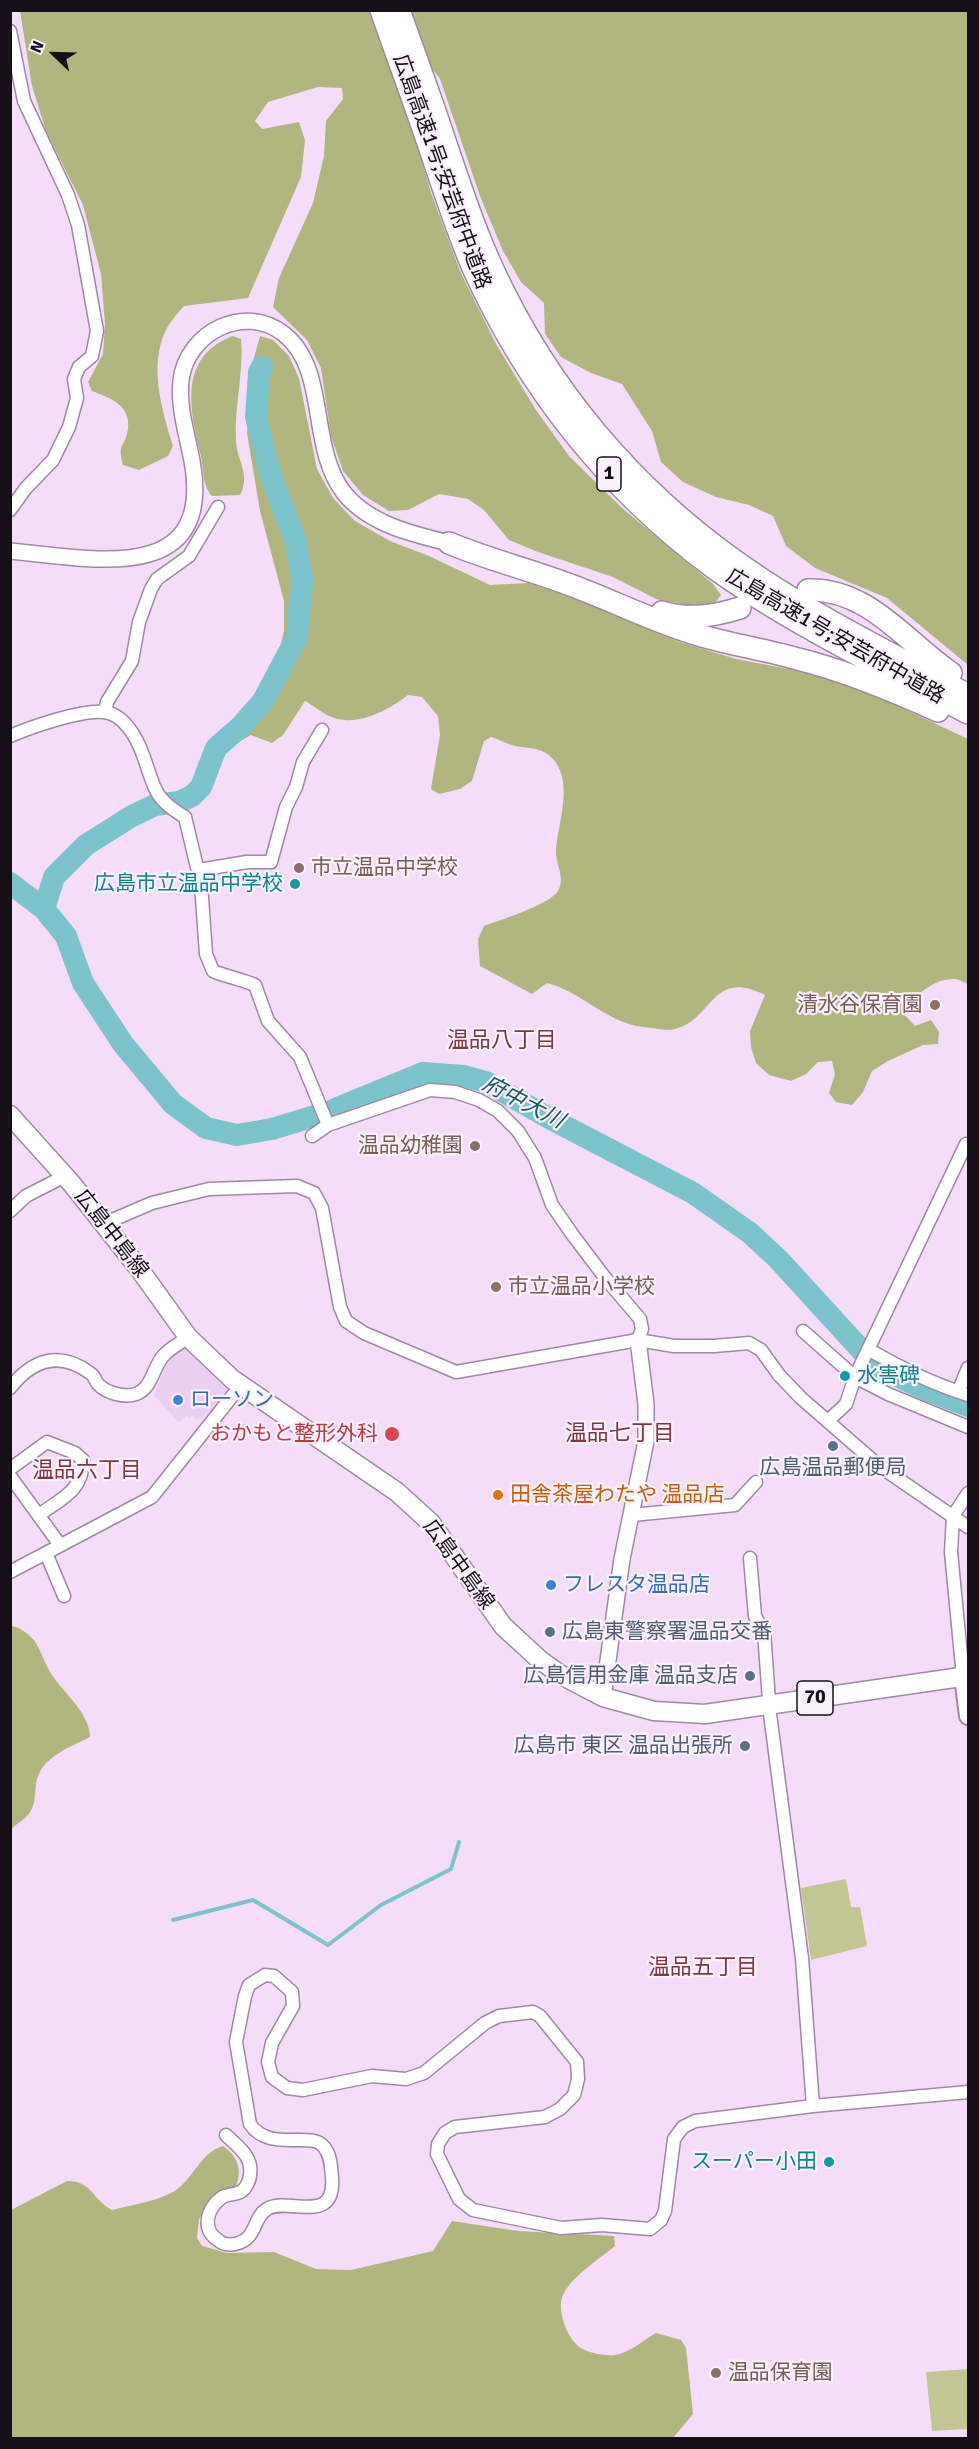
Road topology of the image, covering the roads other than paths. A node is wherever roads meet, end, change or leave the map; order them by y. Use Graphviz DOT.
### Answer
graph roads {
  1 [pos="381,10"];
  2 [pos="399,10"];
  3 [pos="10,31"];
  4 [pos="419,91"];
  5 [pos="218,507"];
  6 [pos="10,510"];
  7 [pos="180,536"];
  8 [pos="449,543"];
  9 [pos="194,546"];
  10 [pos="10,551"];
  11 [pos="808,590"];
  12 [pos="740,608"];
  13 [pos="969,684"];
  14 [pos="969,695"];
  15 [pos="105,712"];
  16 [pos="969,713"];
  17 [pos="969,725"];
  18 [pos="322,730"];
  19 [pos="10,736"];
  20 [pos="199,870"];
  21 [pos="10,1115"];
  22 [pos="327,1124"];
  23 [pos="312,1136"];
  24 [pos="966,1144"];
  25 [pos="65,1176"];
  26 [pos="10,1211"];
  27 [pos="103,1224"];
  28 [pos="803,1331"];
  29 [pos="188,1337"];
  30 [pos="638,1340"];
  31 [pos="868,1349"];
  32 [pos="969,1368"];
  33 [pos="855,1377"];
  34 [pos="241,1385"];
  35 [pos="10,1388"];
  36 [pos="963,1393"];
  37 [pos="828,1421"];
  38 [pos="969,1427"];
  39 [pos="10,1469"];
  40 [pos="10,1476"];
  41 [pos="756,1482"];
  42 [pos="969,1493"];
  43 [pos="39,1515"];
  44 [pos="632,1515"];
  45 [pos="953,1516"];
  46 [pos="969,1527"];
  47 [pos="60,1545"];
  48 [pos="46,1553"];
  49 [pos="750,1558"];
  50 [pos="10,1572"];
  51 [pos="64,1596"];
  52 [pos="966,1677"];
  53 [pos="603,1697"];
  54 [pos="769,1704"];
  55 [pos="969,1716"];
  56 [pos="969,2092"];
  57 [pos="813,2106"];
  58 [pos="226,2135"];
  1 -- 4 [label="highway, 広島高速1号;安芸府中道路 / 1"];
  2 -- 4 [label="highway, 広島高速1号;安芸府中道路 / 1"];
  3 -- 6 [label="street"];
  4 -- 14 [label="highway, 広島高速1号;安芸府中道路 / 1"];
  4 -- 16 [label="highway, 広島高速1号;安芸府中道路 / 1"];
  5 -- 9 [label="street"];
  7 -- 8 [label="street"];
  7 -- 9 [label="street"];
  7 -- 10 [label="street"];
  8 -- 12 [label="highway"];
  8 -- 17 [label="highway"];
  9 -- 15 [label="street"];
  11 -- 13 [label="highway"];
  15 -- 19 [label="street"];
  15 -- 20 [label="street"];
  18 -- 20 [label="street"];
  20 -- 22 [label="street"];
  21 -- 25 [label="main road, 広島中島線 / 70"];
  22 -- 23 [label="street"];
  22 -- 30 [label="street"];
  24 -- 31 [label="street"];
  25 -- 26 [label="street"];
  25 -- 27 [label="main road, 広島中島線 / 70"];
  27 -- 29 [label="main road, 広島中島線 / 70"];
  27 -- 30 [label="street"];
  28 -- 33 [label="street"];
  29 -- 34 [label="main road, 広島中島線 / 70"];
  29 -- 35 [label="street"];
  30 -- 37 [label="street"];
  30 -- 44 [label="street"];
  31 -- 33 [label="street"];
  31 -- 36 [label="street"];
  32 -- 36 [label="street"];
  33 -- 37 [label="street"];
  33 -- 38 [label="street"];
  34 -- 47 [label="street"];
  34 -- 53 [label="main road, 広島中島線 / 70"];
  37 -- 45 [label="street"];
  39 -- 43 [label="street"];
  40 -- 43 [label="street"];
  41 -- 44 [label="street"];
  42 -- 45 [label="street"];
  43 -- 47 [label="street"];
  44 -- 53 [label="street"];
  45 -- 46 [label="street"];
  45 -- 52 [label="street"];
  47 -- 48 [label="street"];
  48 -- 50 [label="street"];
  48 -- 51 [label="street"];
  49 -- 54 [label="street"];
  52 -- 54 [label="main road, 広島中島線 / 70"];
  52 -- 55 [label="main road"];
  53 -- 54 [label="main road, 広島中島線 / 70"];
  54 -- 57 [label="street"];
  56 -- 57 [label="street"];
  57 -- 58 [label="street"];
}
